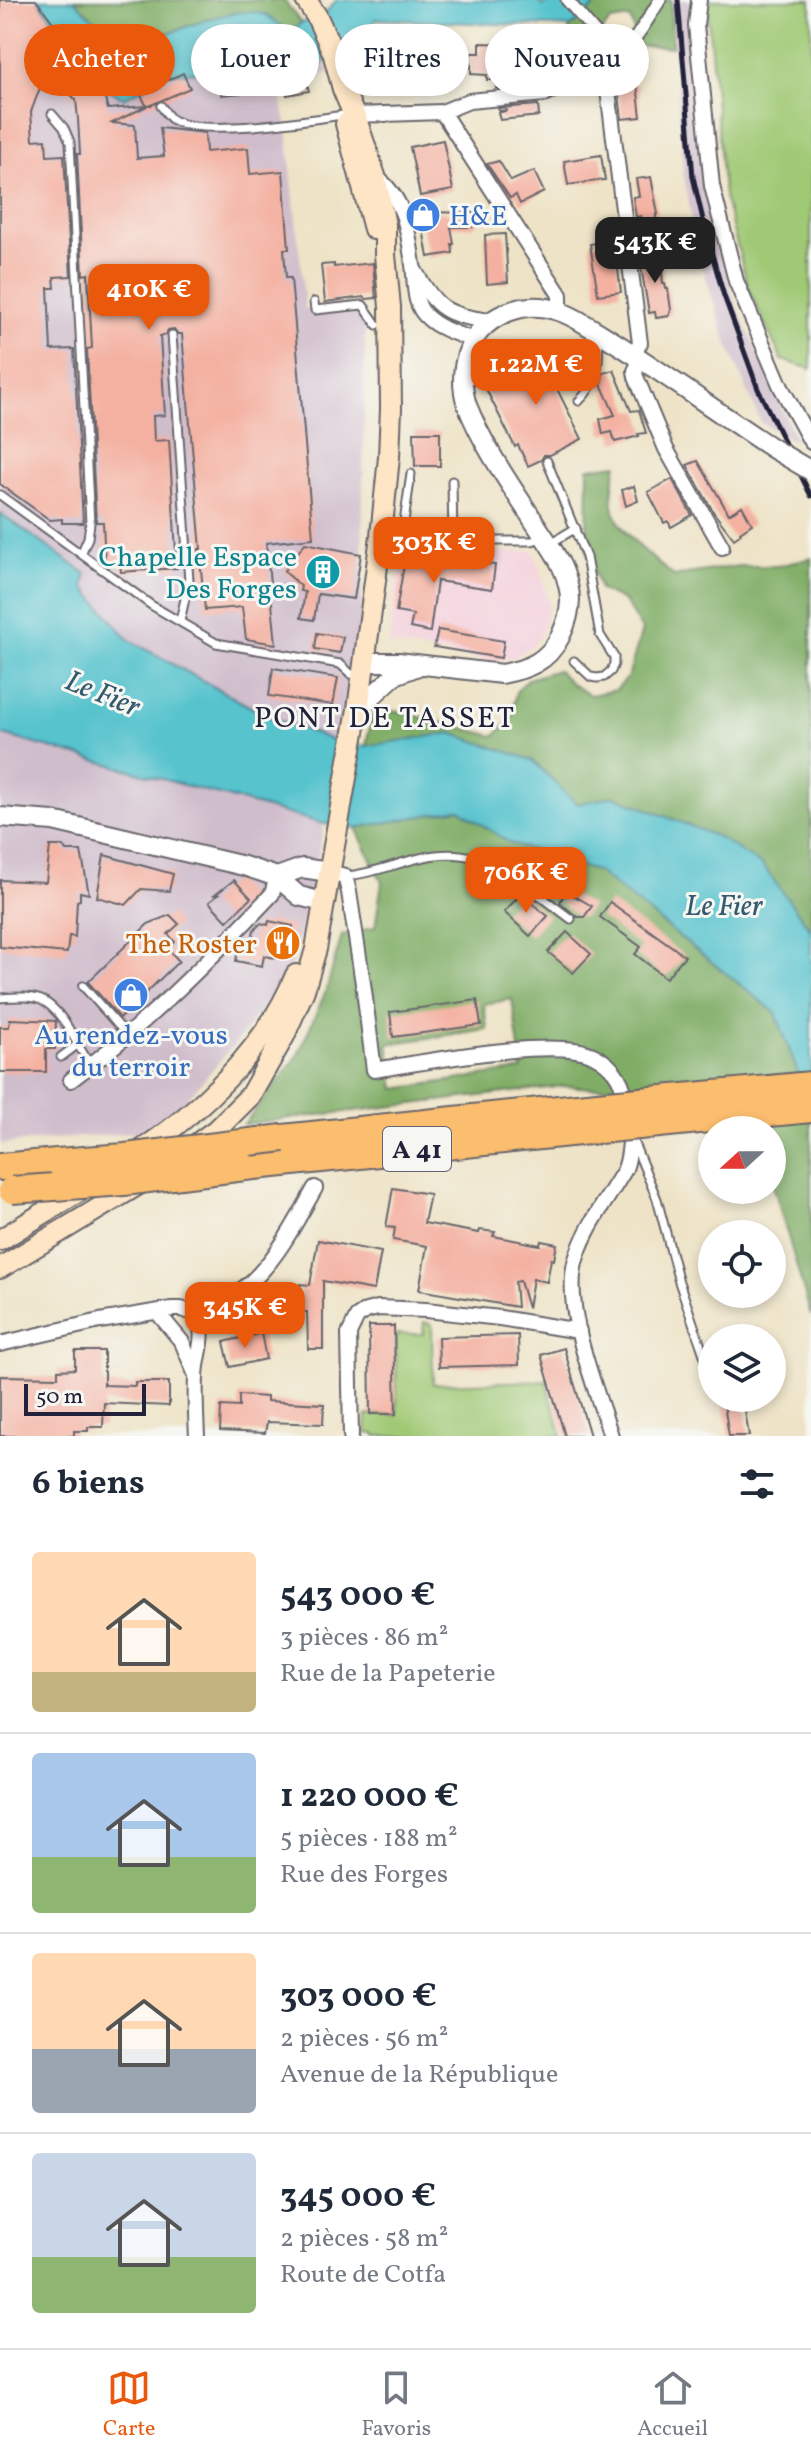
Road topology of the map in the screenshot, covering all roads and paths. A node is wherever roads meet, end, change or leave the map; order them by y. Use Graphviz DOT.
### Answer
graph roads {
  1 [pos="567,0"];
  2 [pos="660,0"];
  3 [pos="699,0"];
  4 [pos="312,8"];
  5 [pos="588,24"];
  6 [pos="643,24"];
  7 [pos="523,96"];
  8 [pos="609,96"];
  9 [pos="161,106"];
  10 [pos="442,112"];
  11 [pos="52,114"];
  12 [pos="349,115"];
  13 [pos="356,166"];
  14 [pos="375,176"];
  15 [pos="385,255"];
  16 [pos="413,267"];
  17 [pos="314,302"];
  18 [pos="560,311"];
  19 [pos="491,321"];
  20 [pos="377,325"];
  21 [pos="596,331"];
  22 [pos="172,335"];
  23 [pos="473,340"];
  24 [pos="637,357"];
  25 [pos="579,401"];
  26 [pos="811,442"];
  27 [pos="547,461"];
  28 [pos="811,471"];
  29 [pos="411,474"];
  30 [pos="452,481"];
  31 [pos="0,495"];
  32 [pos="576,528"];
  33 [pos="381,536"];
  34 [pos="547,541"];
  35 [pos="722,547"];
  36 [pos="81,554"];
  37 [pos="180,621"];
  38 [pos="574,661"];
  39 [pos="425,665"];
  40 [pos="364,669"];
  41 [pos="356,719"];
  42 [pos="0,817"];
  43 [pos="337,874"];
  44 [pos="277,877"];
  45 [pos="321,911"];
  46 [pos="571,919"];
  47 [pos="83,986"];
  48 [pos="0,998"];
  49 [pos="128,1036"];
  50 [pos="77,1045"];
  51 [pos="61,1057"];
  52 [pos="91,1065"];
  53 [pos="71,1080"];
  54 [pos="811,1085"];
  55 [pos="811,1109"];
  56 [pos="588,1118"];
  57 [pos="631,1135"];
  58 [pos="4,1183"];
  59 [pos="315,1188"];
  60 [pos="0,1240"];
  61 [pos="0,1268"];
  62 [pos="158,1313"];
  63 [pos="197,1314"];
  64 [pos="579,1331"];
  65 [pos="698,1337"];
  66 [pos="0,1344"];
  67 [pos="196,1373"];
  68 [pos="197,1436"];
  69 [pos="351,1436"];
  70 [pos="611,1436"];
  1 -- 5 [label="street"];
  2 -- 6 [label="street"];
  3 -- 26 [label="street"];
  4 -- 12 [label="main road"];
  7 -- 10 [label="street"];
  8 -- 24 [label="street"];
  9 -- 12 [label="lane"];
  10 -- 12 [label="street"];
  10 -- 18 [label="street"];
  11 -- 36 [label="lane"];
  12 -- 13 [label="main road"];
  12 -- 14 [label="main road"];
  13 -- 14 [label="street"];
  13 -- 15 [label="main road"];
  14 -- 15 [label="main road"];
  14 -- 16 [label="street"];
  15 -- 33 [label="main road"];
  16 -- 19 [label="street"];
  16 -- 23 [label="street"];
  17 -- 20 [label="lane"];
  18 -- 19 [label="street"];
  18 -- 21 [label="street"];
  19 -- 23 [label="street"];
  21 -- 24 [label="street"];
  21 -- 25 [label="lane"];
  22 -- 37 [label="lane"];
  23 -- 34 [label="street"];
  24 -- 28 [label="street, bridge"];
  24 -- 35 [label="street"];
  27 -- 32 [label="lane"];
  29 -- 33 [label="lane"];
  30 -- 34 [label="lane"];
  31 -- 36 [label="lane"];
  32 -- 34 [label="lane"];
  32 -- 38 [label="lane"];
  33 -- 40 [label="main road"];
  34 -- 39 [label="street"];
  36 -- 37 [label="lane"];
  37 -- 40 [label="lane"];
  39 -- 40 [label="street"];
  39 -- 41 [label="street"];
  40 -- 41 [label="main road"];
  41 -- 43 [label="main road"];
  42 -- 44 [label="street"];
  43 -- 44 [label="street"];
  43 -- 45 [label="main road"];
  43 -- 46 [label="lane"];
  43 -- 57 [label="street"];
  44 -- 45 [label="street"];
  44 -- 49 [label="street"];
  45 -- 60 [label="main road"];
  45 -- 61 [label="main road"];
  47 -- 49 [label="lane"];
  48 -- 50 [label="lane"];
  49 -- 52 [label="street"];
  50 -- 51 [label="lane"];
  50 -- 52 [label="lane"];
  52 -- 53 [label="street"];
  54 -- 56 [label="highway, A 41, bridge"];
  55 -- 56 [label="highway, A 41, bridge"];
  56 -- 58 [label="highway, A 41, bridge"];
  56 -- 58 [label="highway, A 41, bridge"];
  57 -- 64 [label="street"];
  57 -- 65 [label="lane"];
  59 -- 63 [label="street"];
  62 -- 63 [label="street"];
  62 -- 66 [label="street"];
  62 -- 67 [label="street"];
  63 -- 67 [label="street"];
  64 -- 69 [label="street"];
  64 -- 70 [label="street"];
  67 -- 68 [label="street"];
}
